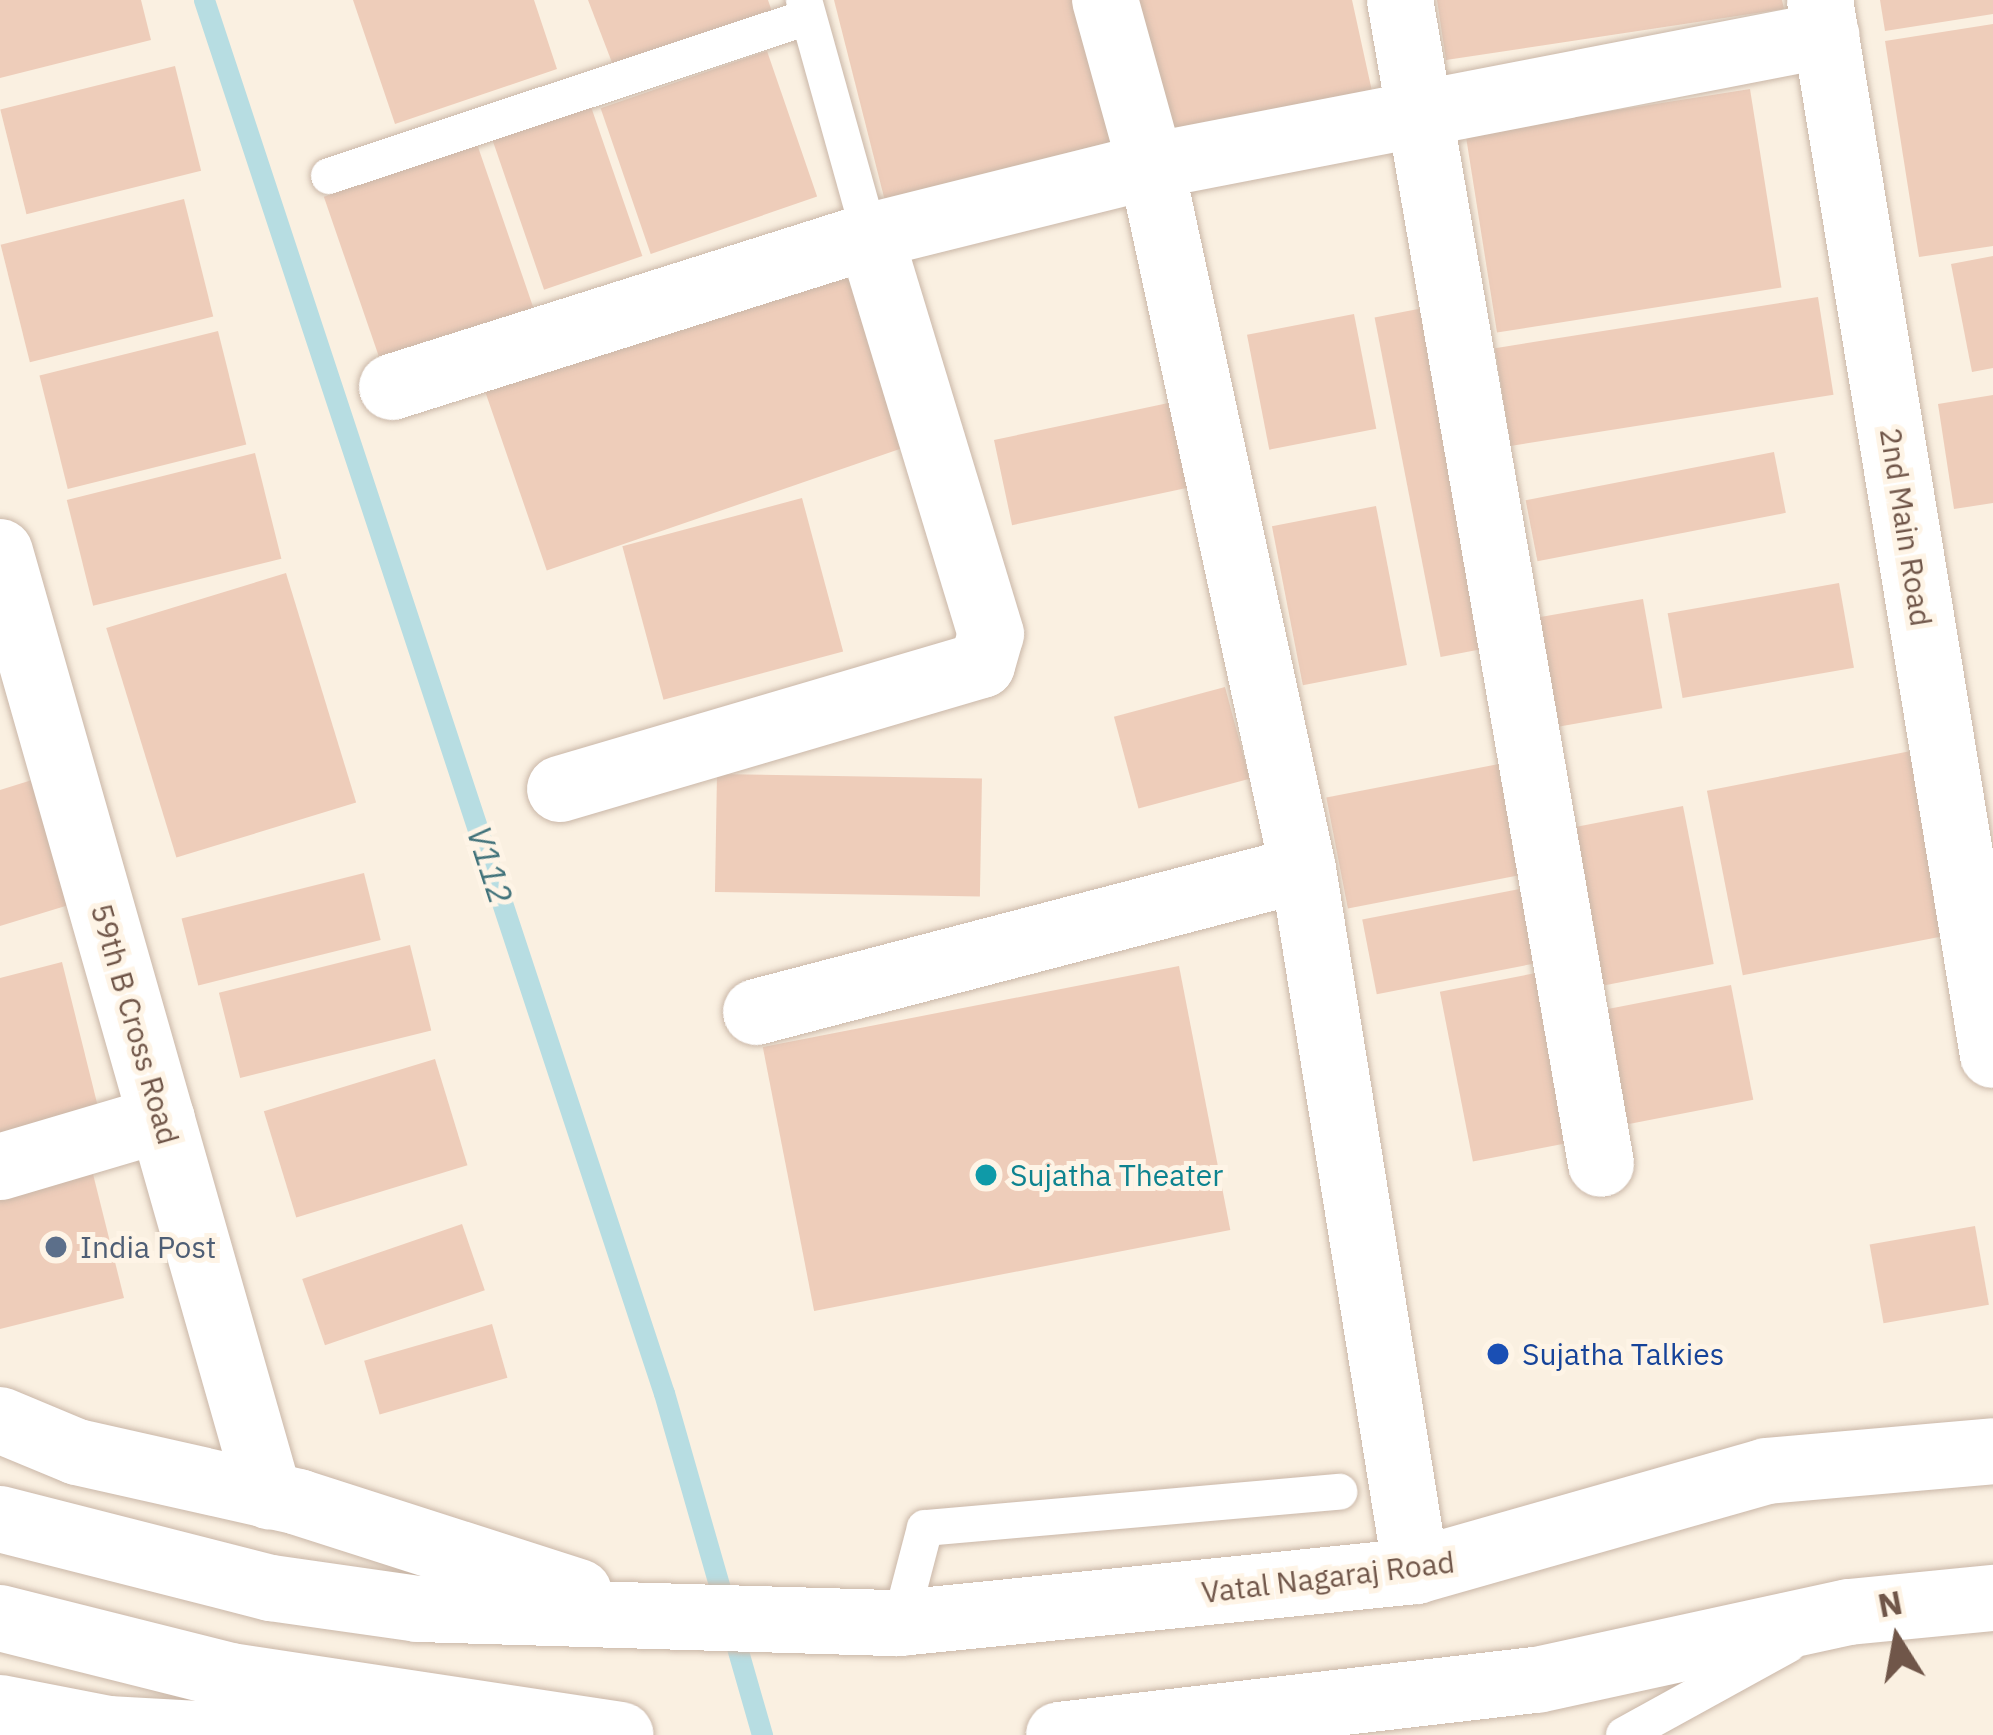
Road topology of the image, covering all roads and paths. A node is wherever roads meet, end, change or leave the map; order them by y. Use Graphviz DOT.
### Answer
graph roads {
  1 [pos="1105,0"];
  2 [pos="1400,0"];
  3 [pos="806,8"];
  4 [pos="1823,18"];
  5 [pos="1421,114"];
  6 [pos="1151,166"];
  7 [pos="328,176"];
  8 [pos="870,236"];
  9 [pos="392,387"];
  10 [pos="0,552"];
  11 [pos="560,789"];
  12 [pos="1303,869"];
  13 [pos="756,1012"];
  14 [pos="1993,1054"];
  15 [pos="162,1119"];
  16 [pos="1601,1164"];
  17 [pos="0,1167"];
  18 [pos="0,1420"];
  19 [pos="1993,1451"];
  20 [pos="1340,1492"];
  21 [pos="269,1496"];
  22 [pos="0,1519"];
  23 [pos="1416,1571"];
  24 [pos="1992,1598"];
  25 [pos="1850,1612"];
  26 [pos="651,1615"];
  27 [pos="0,1618"];
  28 [pos="884,1623"];
  29 [pos="0,1708"];
  30 [pos="514,1723"];
  31 [pos="216,1735"];
  32 [pos="236,1735"];
  33 [pos="621,1735"];
  34 [pos="1059,1735"];
  35 [pos="1624,1735"];
  1 -- 6 [label="street"];
  2 -- 5 [label="street"];
  3 -- 7 [label="lane"];
  3 -- 8 [label="lane"];
  4 -- 5 [label="street"];
  4 -- 14 [label="street, 2nd Main Road"];
  5 -- 6 [label="street"];
  5 -- 16 [label="street"];
  6 -- 8 [label="street"];
  6 -- 12 [label="street"];
  8 -- 9 [label="street"];
  8 -- 11 [label="street"];
  10 -- 15 [label="street, 59th B Cross Road"];
  12 -- 13 [label="street"];
  12 -- 23 [label="street"];
  15 -- 17 [label="street"];
  15 -- 21 [label="street, 59th B Cross Road"];
  18 -- 21 [label="street"];
  19 -- 23 [label="street, Vatal Nagaraj Road"];
  20 -- 28 [label="lane"];
  21 -- 26 [label="street"];
  22 -- 26 [label="street"];
  23 -- 28 [label="street, Vatal Nagaraj Road"];
  24 -- 25 [label="street"];
  25 -- 34 [label="street"];
  25 -- 35 [label="lane"];
  26 -- 28 [label="street, Vatal Nagaraj Road"];
  27 -- 30 [label="street"];
  29 -- 31 [label="street"];
  30 -- 32 [label="street"];
  30 -- 33 [label="street"];
}
